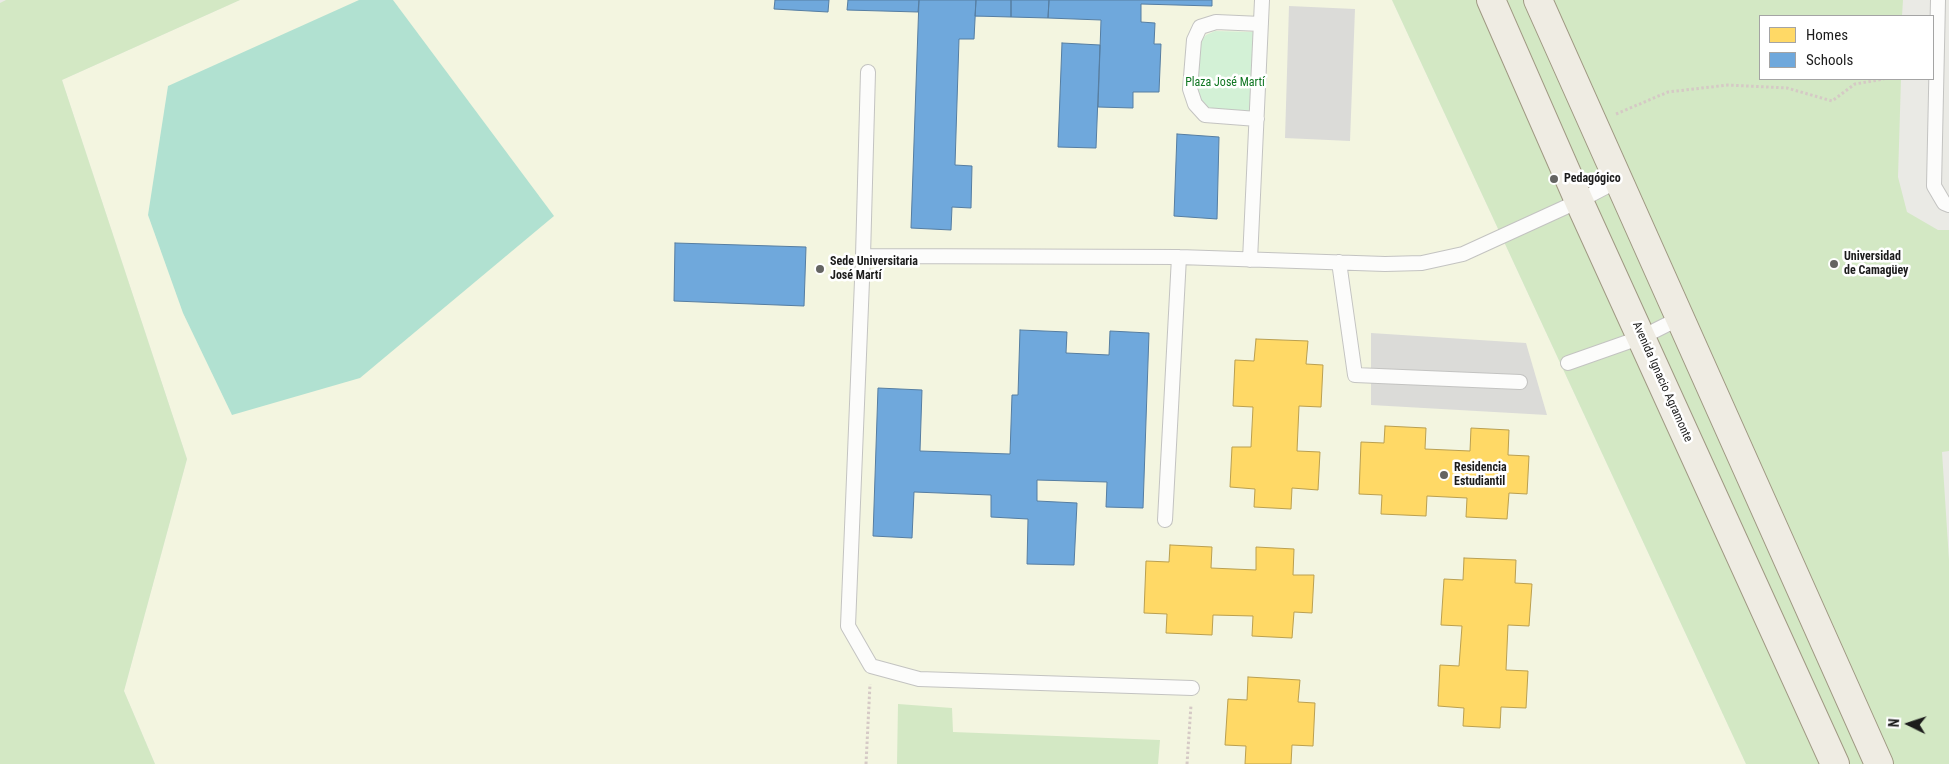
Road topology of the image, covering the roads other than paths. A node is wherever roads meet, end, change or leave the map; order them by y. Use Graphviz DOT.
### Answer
graph roads {
  1 [pos="1262,0"];
  2 [pos="1491,0"];
  3 [pos="1538,0"];
  4 [pos="1938,0"];
  5 [pos="1260,24"];
  6 [pos="868,72"];
  7 [pos="1257,119"];
  8 [pos="1619,180"];
  9 [pos="1579,201"];
  10 [pos="1949,206"];
  11 [pos="863,256"];
  12 [pos="1180,257"];
  13 [pos="1250,260"];
  14 [pos="1339,262"];
  15 [pos="1680,318"];
  16 [pos="1642,337"];
  17 [pos="1568,364"];
  18 [pos="1520,382"];
  19 [pos="1165,520"];
  20 [pos="1192,688"];
  21 [pos="1835,764"];
  22 [pos="1879,764"];
  1 -- 5 [label="lane"];
  2 -- 9 [label="main road, Avenida Ignacio Agramonte"];
  3 -- 8 [label="main road"];
  4 -- 10 [label="lane"];
  5 -- 7 [label="lane"];
  5 -- 7 [label="lane"];
  6 -- 11 [label="lane"];
  7 -- 13 [label="lane"];
  8 -- 9 [label="lane"];
  8 -- 15 [label="main road"];
  9 -- 14 [label="lane"];
  9 -- 16 [label="main road, Avenida Ignacio Agramonte"];
  11 -- 12 [label="lane"];
  11 -- 20 [label="lane"];
  12 -- 13 [label="lane"];
  12 -- 19 [label="lane"];
  13 -- 14 [label="lane"];
  14 -- 18 [label="lane"];
  15 -- 16 [label="lane"];
  15 -- 22 [label="main road"];
  16 -- 17 [label="lane"];
  16 -- 21 [label="main road, Avenida Ignacio Agramonte"];
}
